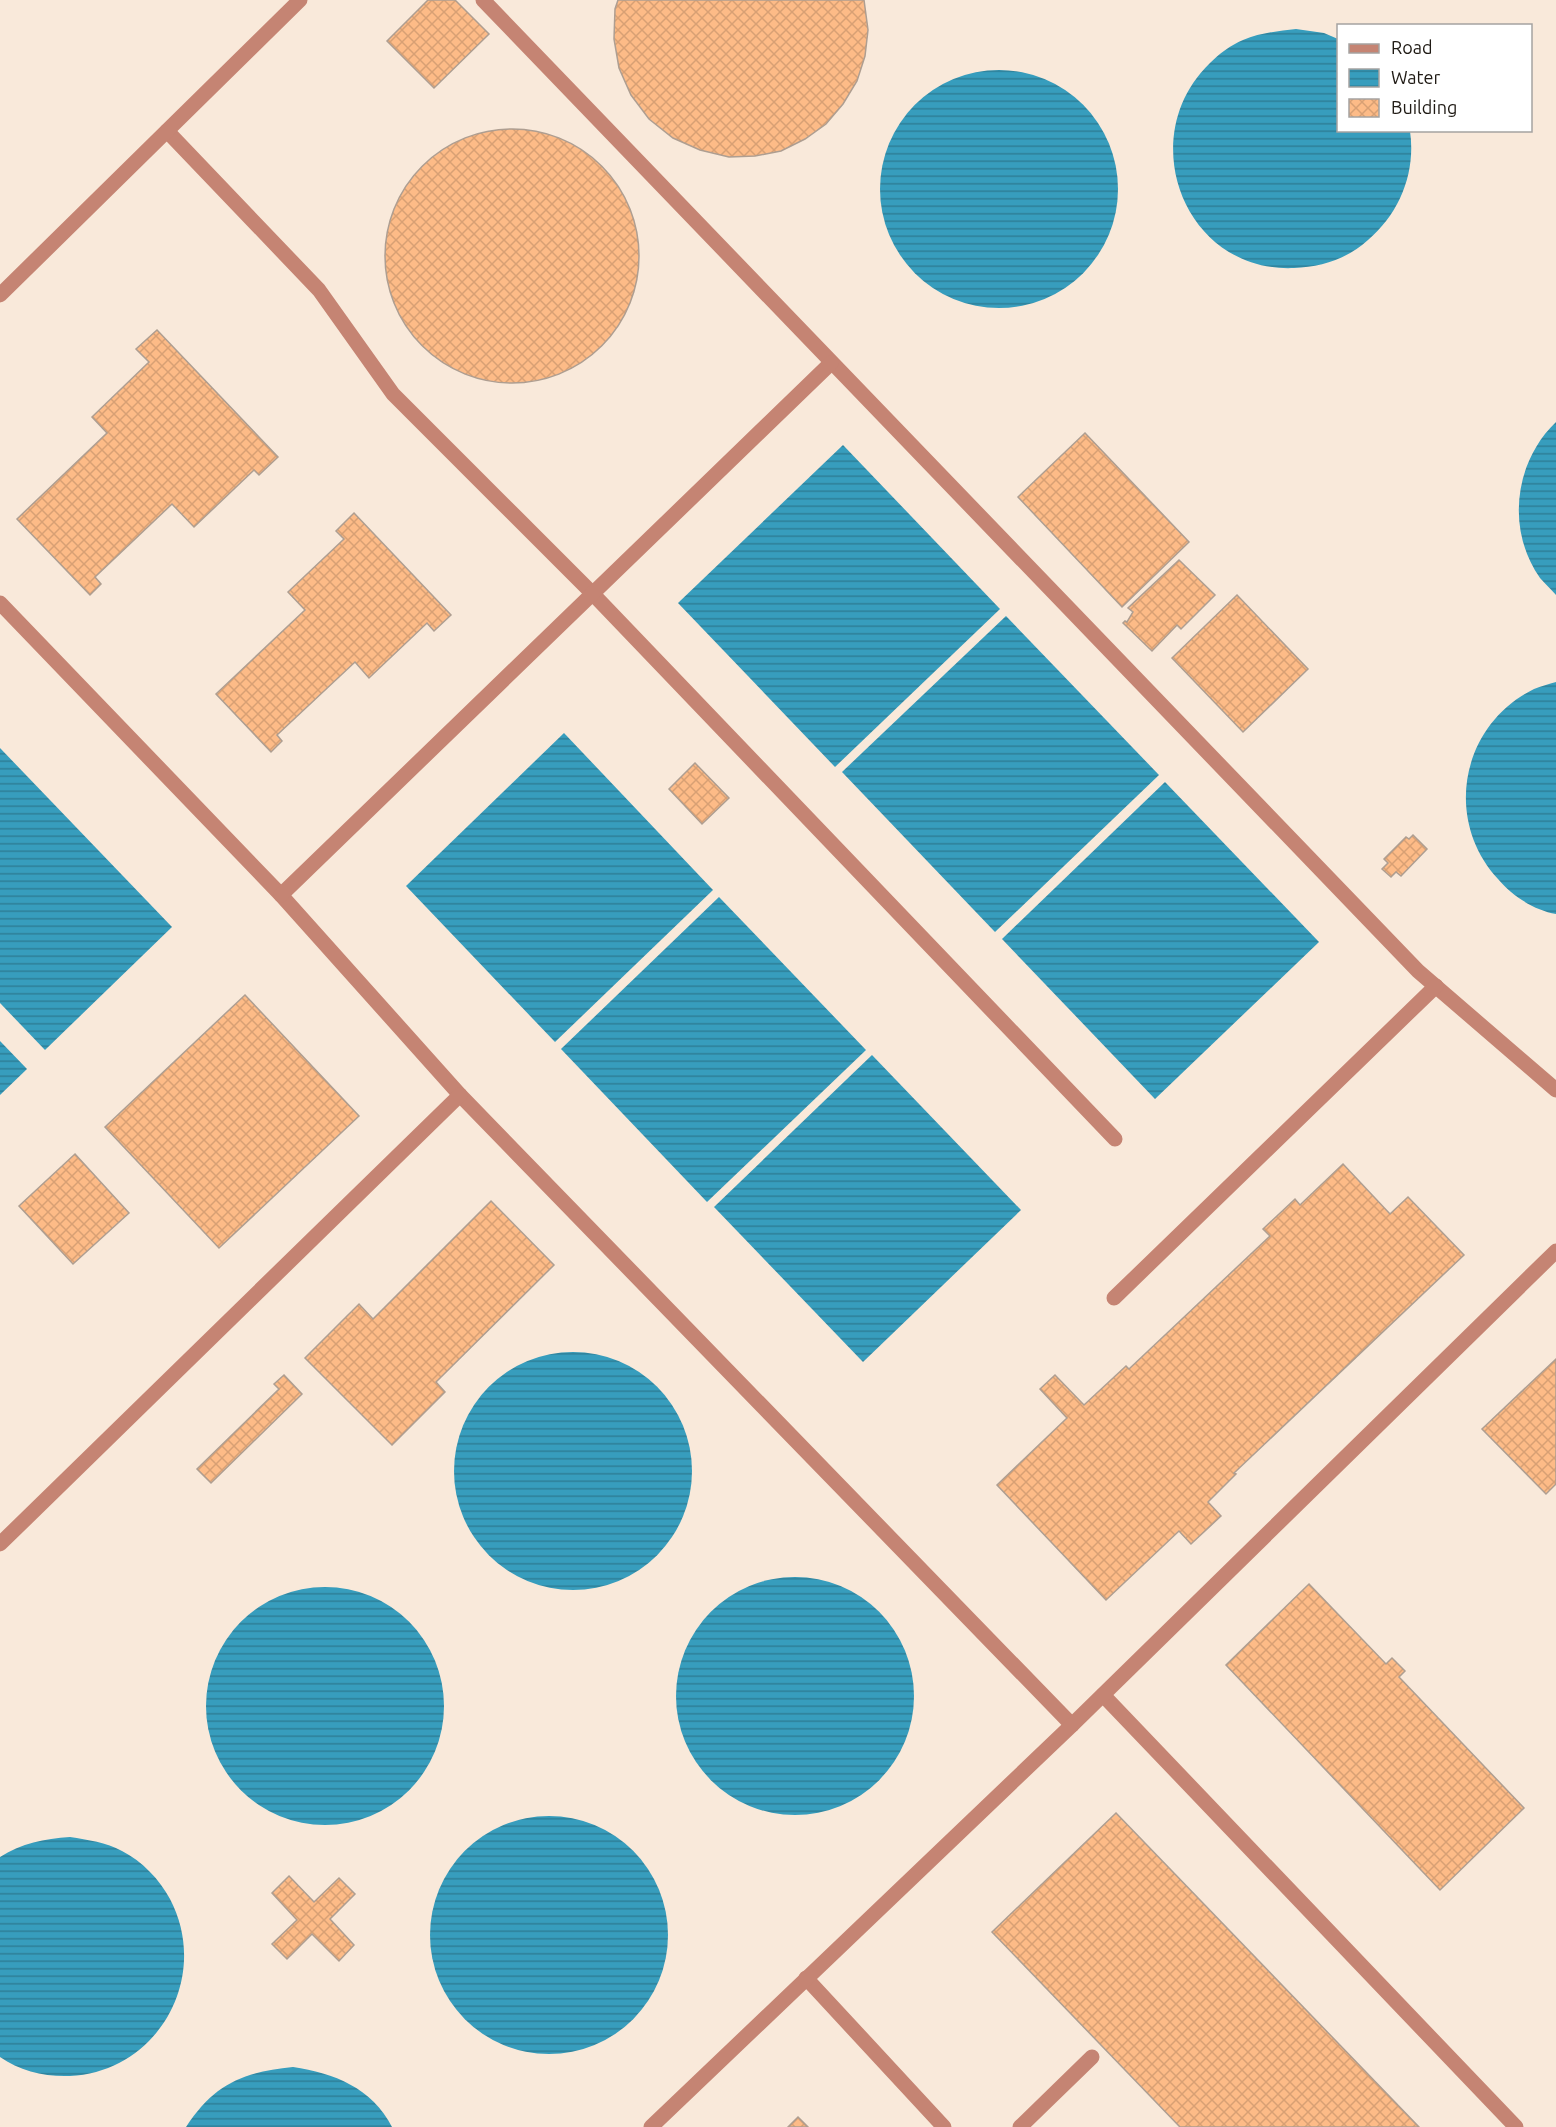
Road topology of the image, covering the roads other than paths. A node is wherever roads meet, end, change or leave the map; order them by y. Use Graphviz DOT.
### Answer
graph roads {
  1 [pos="300,0"];
  2 [pos="483,0"];
  3 [pos="167,131"];
  4 [pos="0,295"];
  5 [pos="831,363"];
  6 [pos="592,593"];
  7 [pos="0,603"];
  8 [pos="281,895"];
  9 [pos="1436,986"];
  10 [pos="1556,1090"];
  11 [pos="460,1095"];
  12 [pos="1115,1139"];
  13 [pos="1556,1251"];
  14 [pos="1114,1298"];
  15 [pos="0,1544"];
  16 [pos="1103,1695"];
  17 [pos="1072,1725"];
  18 [pos="806,1978"];
  19 [pos="1092,2057"];
  20 [pos="651,2127"];
  21 [pos="944,2127"];
  22 [pos="1020,2127"];
  23 [pos="1516,2127"];
  1 -- 3 [label="lane"];
  2 -- 5 [label="lane"];
  3 -- 4 [label="lane"];
  3 -- 6 [label="lane"];
  5 -- 6 [label="lane"];
  5 -- 9 [label="lane"];
  6 -- 8 [label="lane"];
  6 -- 12 [label="lane"];
  7 -- 8 [label="lane"];
  8 -- 11 [label="lane"];
  9 -- 10 [label="lane"];
  9 -- 14 [label="lane"];
  11 -- 15 [label="lane"];
  11 -- 17 [label="lane"];
  13 -- 16 [label="lane"];
  16 -- 17 [label="lane"];
  16 -- 23 [label="lane"];
  17 -- 18 [label="lane"];
  18 -- 20 [label="lane"];
  18 -- 21 [label="lane"];
  19 -- 22 [label="lane"];
}
